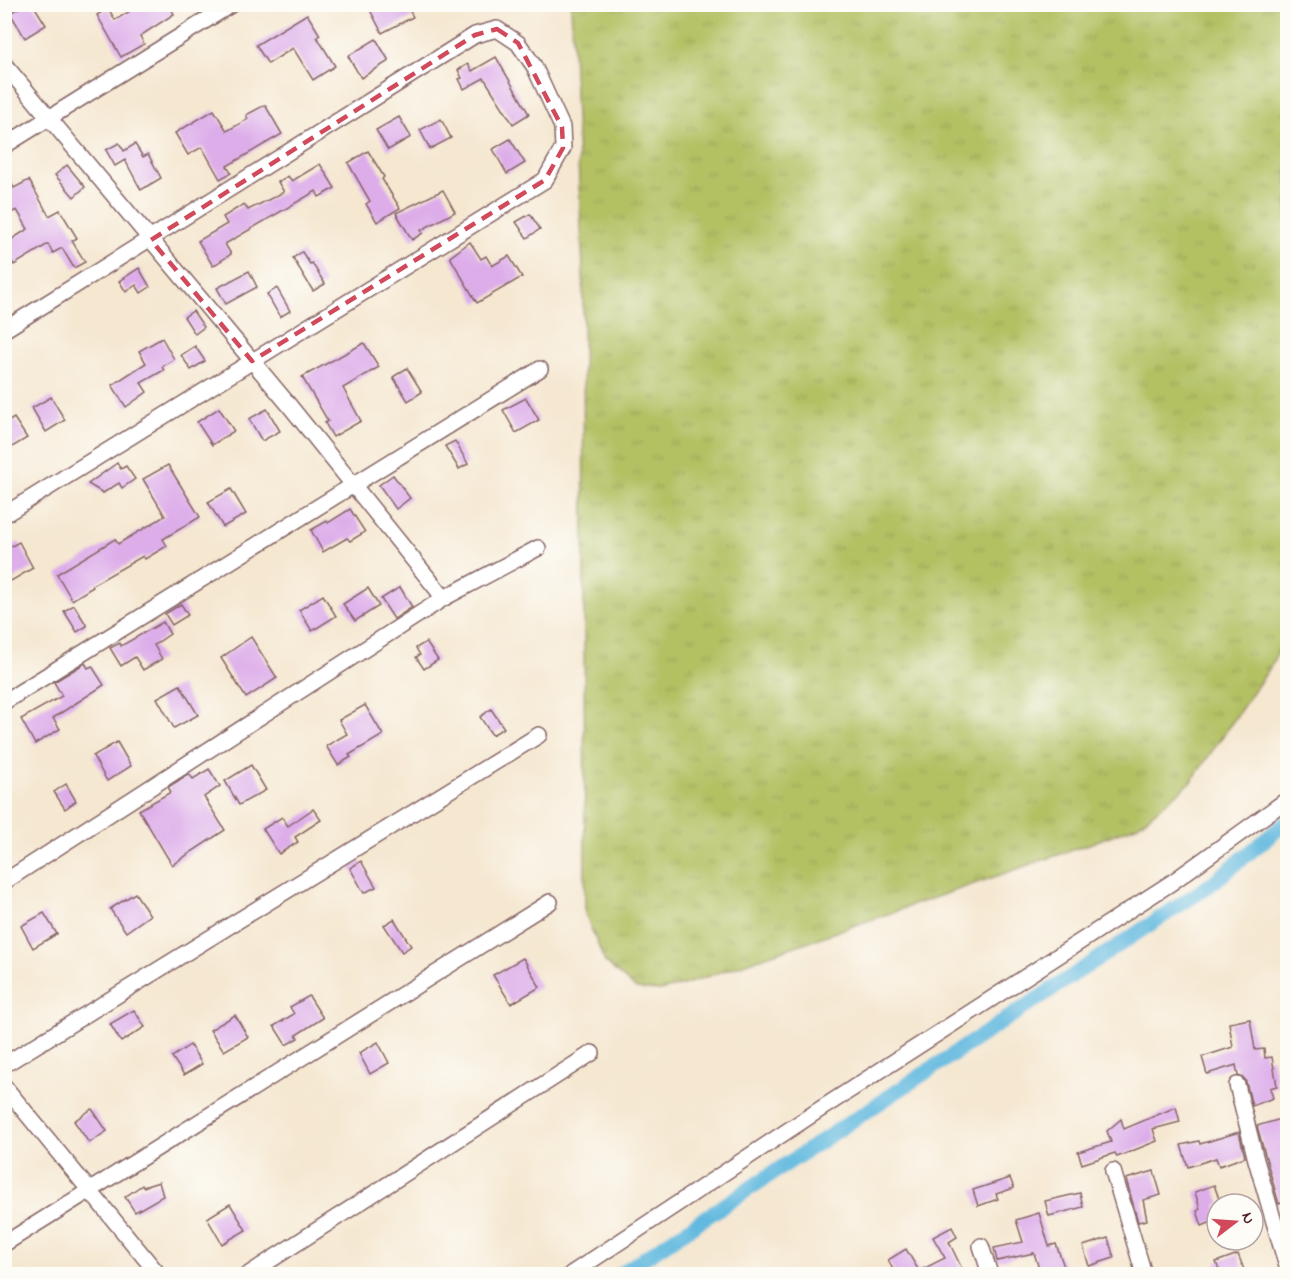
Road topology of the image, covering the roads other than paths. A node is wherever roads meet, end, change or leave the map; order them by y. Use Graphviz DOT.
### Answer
graph roads {
  1 [pos="232,4"];
  2 [pos="4,64"];
  3 [pos="50,118"];
  4 [pos="4,146"];
  5 [pos="151,240"];
  6 [pos="4,330"];
  7 [pos="252,361"];
  8 [pos="540,369"];
  9 [pos="353,485"];
  10 [pos="4,514"];
  11 [pos="538,548"];
  12 [pos="444,598"];
  13 [pos="4,702"];
  14 [pos="539,735"];
  15 [pos="1287,799"];
  16 [pos="4,882"];
  17 [pos="550,902"];
  18 [pos="592,1053"];
  19 [pos="4,1065"];
  20 [pos="1237,1085"];
  21 [pos="4,1086"];
  22 [pos="1113,1172"];
  23 [pos="90,1191"];
  24 [pos="4,1244"];
  25 [pos="981,1246"];
  26 [pos="1287,1270"];
  27 [pos="158,1275"];
  28 [pos="249,1275"];
  29 [pos="571,1275"];
  30 [pos="990,1275"];
  31 [pos="1144,1275"];
  1 -- 3 [label="street"];
  2 -- 3 [label="street"];
  3 -- 4 [label="street"];
  3 -- 5 [label="street"];
  5 -- 6 [label="street"];
  5 -- 7 [label="street"];
  5 -- 7 [label="street"];
  7 -- 9 [label="street"];
  7 -- 10 [label="street"];
  8 -- 9 [label="street"];
  9 -- 12 [label="street"];
  9 -- 13 [label="street"];
  11 -- 12 [label="street"];
  12 -- 16 [label="street"];
  14 -- 19 [label="street"];
  15 -- 29 [label="street"];
  17 -- 23 [label="street"];
  18 -- 28 [label="street"];
  20 -- 26 [label="street"];
  21 -- 23 [label="street"];
  22 -- 31 [label="street"];
  23 -- 24 [label="street"];
  23 -- 27 [label="street"];
  25 -- 30 [label="street"];
}
